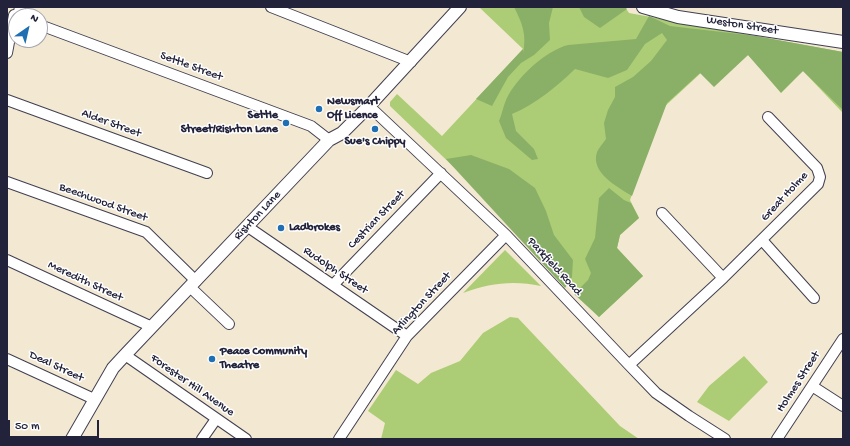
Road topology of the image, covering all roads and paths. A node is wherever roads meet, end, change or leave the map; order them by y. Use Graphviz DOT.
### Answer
graph roads {
  1 [pos="271,7"];
  2 [pos="460,7"];
  3 [pos="643,7"];
  4 [pos="48,28"];
  5 [pos="843,42"];
  6 [pos="411,62"];
  7 [pos="7,100"];
  8 [pos="370,106"];
  9 [pos="768,117"];
  10 [pos="329,140"];
  11 [pos="207,173"];
  12 [pos="441,173"];
  13 [pos="7,182"];
  14 [pos="662,214"];
  15 [pos="248,227"];
  16 [pos="506,235"];
  17 [pos="762,240"];
  18 [pos="7,260"];
  19 [pos="723,278"];
  20 [pos="193,284"];
  21 [pos="332,285"];
  22 [pos="814,298"];
  23 [pos="229,324"];
  24 [pos="152,327"];
  25 [pos="407,336"];
  26 [pos="843,339"];
  27 [pos="124,355"];
  28 [pos="7,359"];
  29 [pos="629,365"];
  30 [pos="812,386"];
  31 [pos="94,399"];
  32 [pos="843,406"];
  33 [pos="216,418"];
  34 [pos="72,439"];
  35 [pos="202,439"];
  36 [pos="246,439"];
  37 [pos="339,439"];
  38 [pos="725,439"];
  39 [pos="777,439"];
  1 -- 6 [label="street"];
  2 -- 6 [label="street, Rishton Lane"];
  3 -- 5 [label="street, Weston Street"];
  4 -- 10 [label="street, Settle Street"];
  6 -- 8 [label="street, Rishton Lane"];
  7 -- 11 [label="street, Alder Street"];
  8 -- 10 [label="street, Rishton Lane"];
  8 -- 12 [label="street, Parkfield Road"];
  9 -- 17 [label="street, Great Holme"];
  10 -- 15 [label="street, Rishton Lane"];
  12 -- 16 [label="street, Parkfield Road"];
  12 -- 21 [label="street, Cestrian Street"];
  13 -- 20 [label="street, Beechwood Street"];
  14 -- 19 [label="street"];
  15 -- 20 [label="street, Rishton Lane"];
  15 -- 21 [label="street, Rudolph Street"];
  16 -- 25 [label="street, Arlington Street"];
  16 -- 29 [label="street, Parkfield Road"];
  17 -- 19 [label="street, Great Holme"];
  17 -- 22 [label="street, Great Holme"];
  18 -- 24 [label="street, Meredith Street"];
  19 -- 29 [label="street, Great Holme"];
  20 -- 23 [label="street, Beechwood Street"];
  20 -- 24 [label="street, Rishton Lane"];
  21 -- 25 [label="street, Rudolph Street"];
  24 -- 27 [label="street, Rishton Lane"];
  25 -- 37 [label="street, Arlington Street"];
  26 -- 30 [label="street, Holmes Street"];
  27 -- 31 [label="street, Rishton Lane"];
  27 -- 33 [label="street, Forester Hill Avenue"];
  28 -- 31 [label="street, Deal Street"];
  29 -- 38 [label="street, Parkfield Road"];
  30 -- 32 [label="street"];
  30 -- 39 [label="street, Holmes Street"];
  31 -- 34 [label="street, Rishton Lane"];
  33 -- 35 [label="street"];
  33 -- 36 [label="street, Forester Hill Avenue"];
}
